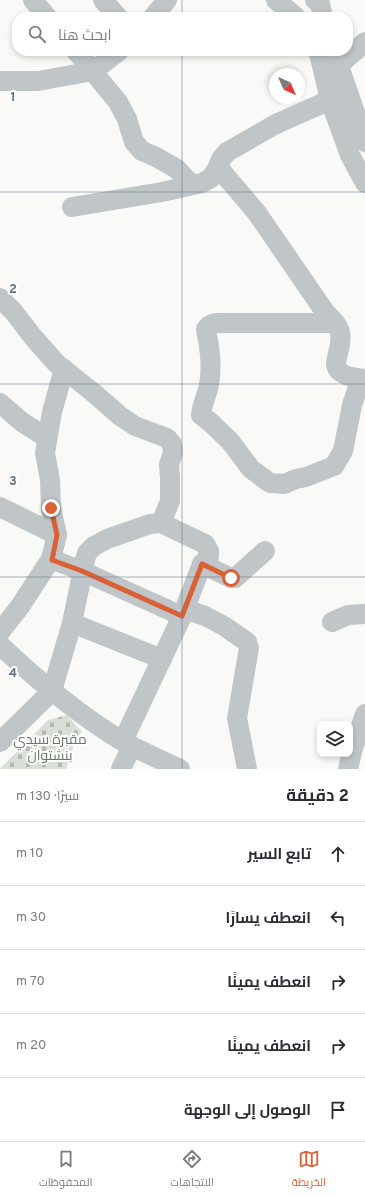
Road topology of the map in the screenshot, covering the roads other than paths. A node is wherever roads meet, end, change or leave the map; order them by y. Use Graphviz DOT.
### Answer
graph roads {
  1 [pos="33,0"];
  2 [pos="102,0"];
  3 [pos="167,0"];
  4 [pos="276,0"];
  5 [pos="43,12"];
  6 [pos="113,12"];
  7 [pos="157,12"];
  8 [pos="290,12"];
  9 [pos="365,42"];
  10 [pos="353,49"];
  11 [pos="80,56"];
  12 [pos="112,56"];
  13 [pos="320,56"];
  14 [pos="336,59"];
  15 [pos="93,71"];
  16 [pos="0,81"];
  17 [pos="330,100"];
  18 [pos="365,142"];
  19 [pos="218,167"];
  20 [pos="365,183"];
  21 [pos="192,185"];
  22 [pos="72,207"];
  23 [pos="0,298"];
  24 [pos="335,323"];
  25 [pos="64,369"];
  26 [pos="363,379"];
  27 [pos="0,403"];
  28 [pos="47,438"];
  29 [pos="0,507"];
  30 [pos="161,524"];
  31 [pos="57,535"];
  32 [pos="265,551"];
  33 [pos="52,560"];
  34 [pos="202,564"];
  35 [pos="82,571"];
  36 [pos="183,613"];
  37 [pos="365,614"];
  38 [pos="332,622"];
  39 [pos="72,623"];
  40 [pos="0,632"];
  41 [pos="4,656"];
  42 [pos="162,660"];
  43 [pos="52,691"];
  44 [pos="365,714"];
  45 [pos="0,742"];
  46 [pos="128,743"];
  47 [pos="120,769"];
  48 [pos="180,769"];
  49 [pos="247,769"];
  50 [pos="348,769"];
  1 -- 5 [label="street"];
  2 -- 6 [label="street"];
  3 -- 7 [label="street"];
  4 -- 8 [label="street"];
  9 -- 10 [label="street"];
  11 -- 15 [label="street"];
  12 -- 15 [label="street"];
  13 -- 17 [label="street"];
  14 -- 18 [label="street"];
  15 -- 16 [label="street"];
  15 -- 21 [label="street"];
  17 -- 19 [label="street"];
  17 -- 20 [label="street"];
  19 -- 21 [label="street"];
  19 -- 24 [label="street"];
  21 -- 22 [label="street"];
  23 -- 25 [label="street"];
  24 -- 26 [label="street"];
  24 -- 26 [label="street"];
  25 -- 28 [label="street"];
  25 -- 30 [label="street"];
  27 -- 28 [label="street"];
  28 -- 31 [label="street"];
  29 -- 31 [label="street"];
  30 -- 34 [label="street"];
  30 -- 35 [label="street"];
  31 -- 33 [label="street"];
  32 -- 34 [label="street"];
  33 -- 35 [label="street"];
  33 -- 40 [label="street"];
  34 -- 36 [label="street"];
  35 -- 36 [label="street"];
  35 -- 39 [label="street"];
  36 -- 42 [label="street"];
  36 -- 49 [label="street"];
  37 -- 38 [label="street"];
  39 -- 42 [label="street"];
  39 -- 43 [label="street"];
  41 -- 43 [label="street"];
  42 -- 46 [label="street"];
  43 -- 45 [label="street"];
  43 -- 46 [label="street"];
  44 -- 50 [label="street"];
  46 -- 47 [label="street"];
  46 -- 48 [label="street"];
}
